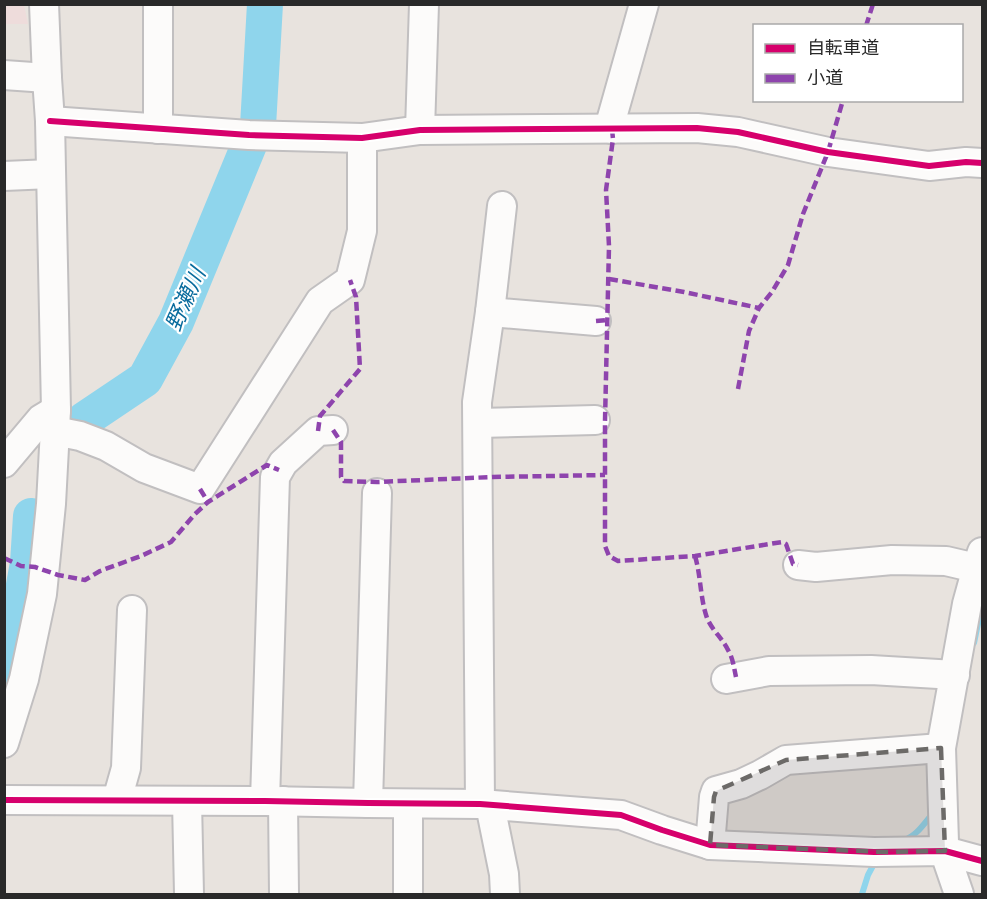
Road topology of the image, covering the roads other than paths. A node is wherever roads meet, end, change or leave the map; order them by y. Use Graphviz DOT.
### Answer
graph roads {
  1 [pos="44,4"];
  2 [pos="158,4"];
  3 [pos="424,4"];
  4 [pos="644,4"];
  5 [pos="4,75"];
  6 [pos="47,78"];
  7 [pos="50,121"];
  8 [pos="158,129"];
  9 [pos="612,129"];
  10 [pos="420,130"];
  11 [pos="362,138"];
  12 [pos="982,163"];
  13 [pos="51,174"];
  14 [pos="4,176"];
  15 [pos="502,206"];
  16 [pos="490,312"];
  17 [pos="596,321"];
  18 [pos="595,420"];
  19 [pos="56,421"];
  20 [pos="478,423"];
  21 [pos="333,430"];
  22 [pos="4,463"];
  23 [pos="377,493"];
  24 [pos="979,560"];
  25 [pos="798,565"];
  26 [pos="132,610"];
  27 [pos="955,675"];
  28 [pos="726,679"];
  29 [pos="4,743"];
  30 [pos="941,748"];
  31 [pos="4,800"];
  32 [pos="117,800"];
  33 [pos="187,801"];
  34 [pos="274,801"];
  35 [pos="368,804"];
  36 [pos="408,804"];
  37 [pos="485,804"];
  38 [pos="710,845"];
  39 [pos="945,851"];
  40 [pos="982,861"];
  41 [pos="189,894"];
  42 [pos="284,894"];
  43 [pos="408,894"];
  44 [pos="505,894"];
  45 [pos="959,894"];
  1 -- 6 [label="street"];
  2 -- 8 [label="street"];
  3 -- 10 [label="street"];
  4 -- 9 [label="street"];
  5 -- 6 [label="street"];
  6 -- 7 [label="street"];
  7 -- 8 [label="street"];
  7 -- 13 [label="street"];
  8 -- 11 [label="street"];
  9 -- 10 [label="street"];
  9 -- 12 [label="street"];
  10 -- 11 [label="street"];
  11 -- 19 [label="street"];
  13 -- 14 [label="street"];
  13 -- 19 [label="street"];
  15 -- 16 [label="street"];
  16 -- 17 [label="street"];
  16 -- 20 [label="street"];
  18 -- 20 [label="street"];
  19 -- 22 [label="street"];
  19 -- 29 [label="street"];
  20 -- 37 [label="street"];
  21 -- 34 [label="street"];
  23 -- 35 [label="street"];
  24 -- 25 [label="street"];
  24 -- 27 [label="street"];
  26 -- 32 [label="street"];
  27 -- 28 [label="street"];
  27 -- 30 [label="street"];
  30 -- 38 [label="street"];
  30 -- 39 [label="street"];
  31 -- 32 [label="street"];
  32 -- 33 [label="street"];
  33 -- 34 [label="street"];
  33 -- 41 [label="street"];
  34 -- 35 [label="street"];
  34 -- 42 [label="street"];
  35 -- 36 [label="street"];
  36 -- 37 [label="street"];
  36 -- 43 [label="street"];
  37 -- 38 [label="street"];
  37 -- 44 [label="street"];
  38 -- 39 [label="street"];
  39 -- 40 [label="street"];
  39 -- 45 [label="street"];
}
